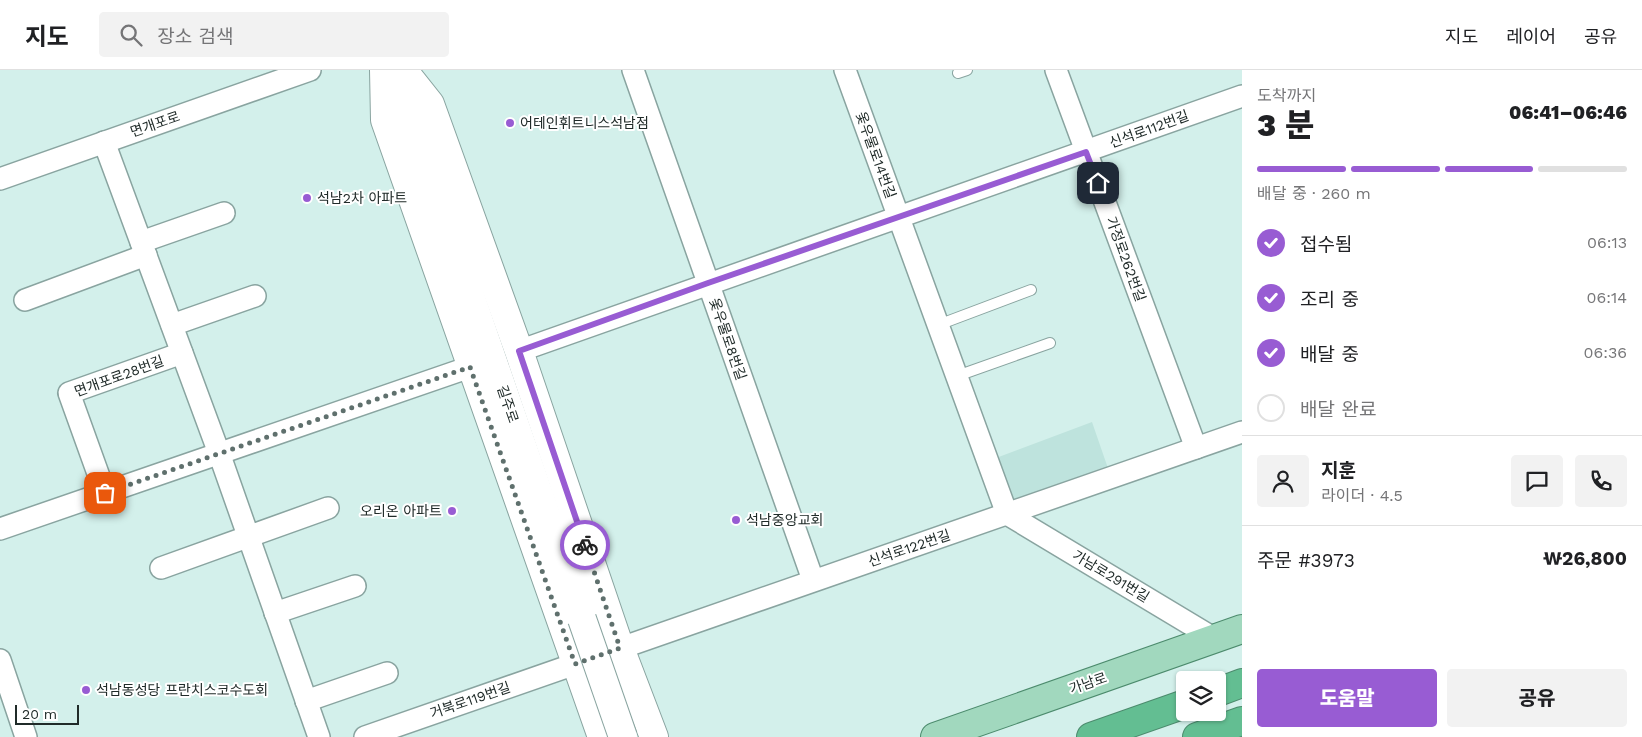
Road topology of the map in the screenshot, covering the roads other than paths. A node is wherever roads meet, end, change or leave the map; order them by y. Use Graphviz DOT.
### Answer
graph roads {
  1 [pos="310,70"];
  2 [pos="384,70"];
  3 [pos="392,70"];
  4 [pos="404,70"];
  5 [pos="633,70"];
  6 [pos="845,70"];
  7 [pos="1056,70"];
  8 [pos="1242,96"];
  9 [pos="104,142"];
  10 [pos="1086,152"];
  11 [pos="0,179"];
  12 [pos="224,213"];
  13 [pos="899,217"];
  14 [pos="143,249"];
  15 [pos="708,283"];
  16 [pos="1032,290"];
  17 [pos="255,296"];
  18 [pos="25,300"];
  19 [pos="172,325"];
  20 [pos="938,325"];
  21 [pos="1050,342"];
  22 [pos="519,351"];
  23 [pos="182,353"];
  24 [pos="470,367"];
  25 [pos="957,376"];
  26 [pos="1242,432"];
  27 [pos="1196,448"];
  28 [pos="219,453"];
  29 [pos="105,493"];
  30 [pos="328,508"];
  31 [pos="1007,514"];
  32 [pos="0,529"];
  33 [pos="248,535"];
  34 [pos="161,568"];
  35 [pos="813,580"];
  36 [pos="355,586"];
  37 [pos="275,613"];
  38 [pos="1242,629"];
  39 [pos="1215,639"];
  40 [pos="620,648"];
  41 [pos="0,660"];
  42 [pos="575,664"];
  43 [pos="387,673"];
  44 [pos="1242,683"];
  45 [pos="1226,689"];
  46 [pos="306,701"];
  47 [pos="1176,707"];
  48 [pos="1242,721"];
  49 [pos="26,737"];
  50 [pos="320,737"];
  51 [pos="365,737"];
  52 [pos="602,737"];
  53 [pos="623,737"];
  54 [pos="654,737"];
  55 [pos="935,737"];
  56 [pos="1091,737"];
  57 [pos="1197,737"];
  1 -- 9 [label="street, 면개포로"];
  2 -- 24 [label="main road"];
  3 -- 53 [label="main road, 길주로, bridge"];
  4 -- 22 [label="main road"];
  5 -- 15 [label="street, 옻우물로8번길"];
  6 -- 13 [label="street, 옻우물로14번길"];
  7 -- 10 [label="street, 가정로262번길"];
  8 -- 10 [label="street, 신석로112번길"];
  9 -- 11 [label="street, 면개포로"];
  9 -- 14 [label="street, 면개포로28번길"];
  10 -- 13 [label="street, 신석로112번길"];
  10 -- 27 [label="street, 가정로262번길"];
  12 -- 14 [label="street"];
  13 -- 15 [label="street, 신석로112번길"];
  13 -- 20 [label="street, 옻우물로14번길"];
  14 -- 18 [label="street"];
  14 -- 19 [label="street, 면개포로28번길"];
  15 -- 22 [label="street, 신석로112번길"];
  15 -- 35 [label="street, 옻우물로8번길"];
  16 -- 20 [label="lane"];
  17 -- 19 [label="street"];
  19 -- 23 [label="street, 면개포로28번길"];
  20 -- 25 [label="street, 옻우물로14번길"];
  21 -- 25 [label="lane"];
  22 -- 40 [label="main road"];
  23 -- 28 [label="street, 면개포로28번길"];
  23 -- 29 [label="street, 면개포로28번길"];
  24 -- 28 [label="street"];
  24 -- 42 [label="main road"];
  25 -- 31 [label="street, 옻우물로14번길"];
  26 -- 27 [label="street, 신석로122번길"];
  27 -- 31 [label="street, 신석로122번길"];
  28 -- 29 [label="street"];
  28 -- 33 [label="street, 면개포로28번길"];
  29 -- 32 [label="street"];
  30 -- 33 [label="street"];
  31 -- 35 [label="street, 신석로122번길"];
  31 -- 39 [label="street, 가남로291번길"];
  33 -- 34 [label="street"];
  33 -- 37 [label="street, 면개포로28번길"];
  35 -- 40 [label="street, 신석로122번길"];
  36 -- 37 [label="street"];
  37 -- 46 [label="street, 면개포로28번길"];
  38 -- 39 [label="main road, 가남로"];
  39 -- 55 [label="main road, 가남로"];
  40 -- 42 [label="street, 신석로122번길"];
  40 -- 54 [label="main road"];
  41 -- 49 [label="street"];
  42 -- 51 [label="street, 거북로119번길"];
  42 -- 52 [label="main road"];
  43 -- 46 [label="street"];
  44 -- 45 [label="highway"];
  46 -- 50 [label="street, 면개포로28번길"];
  47 -- 56 [label="highway"];
  48 -- 57 [label="highway"];
}
